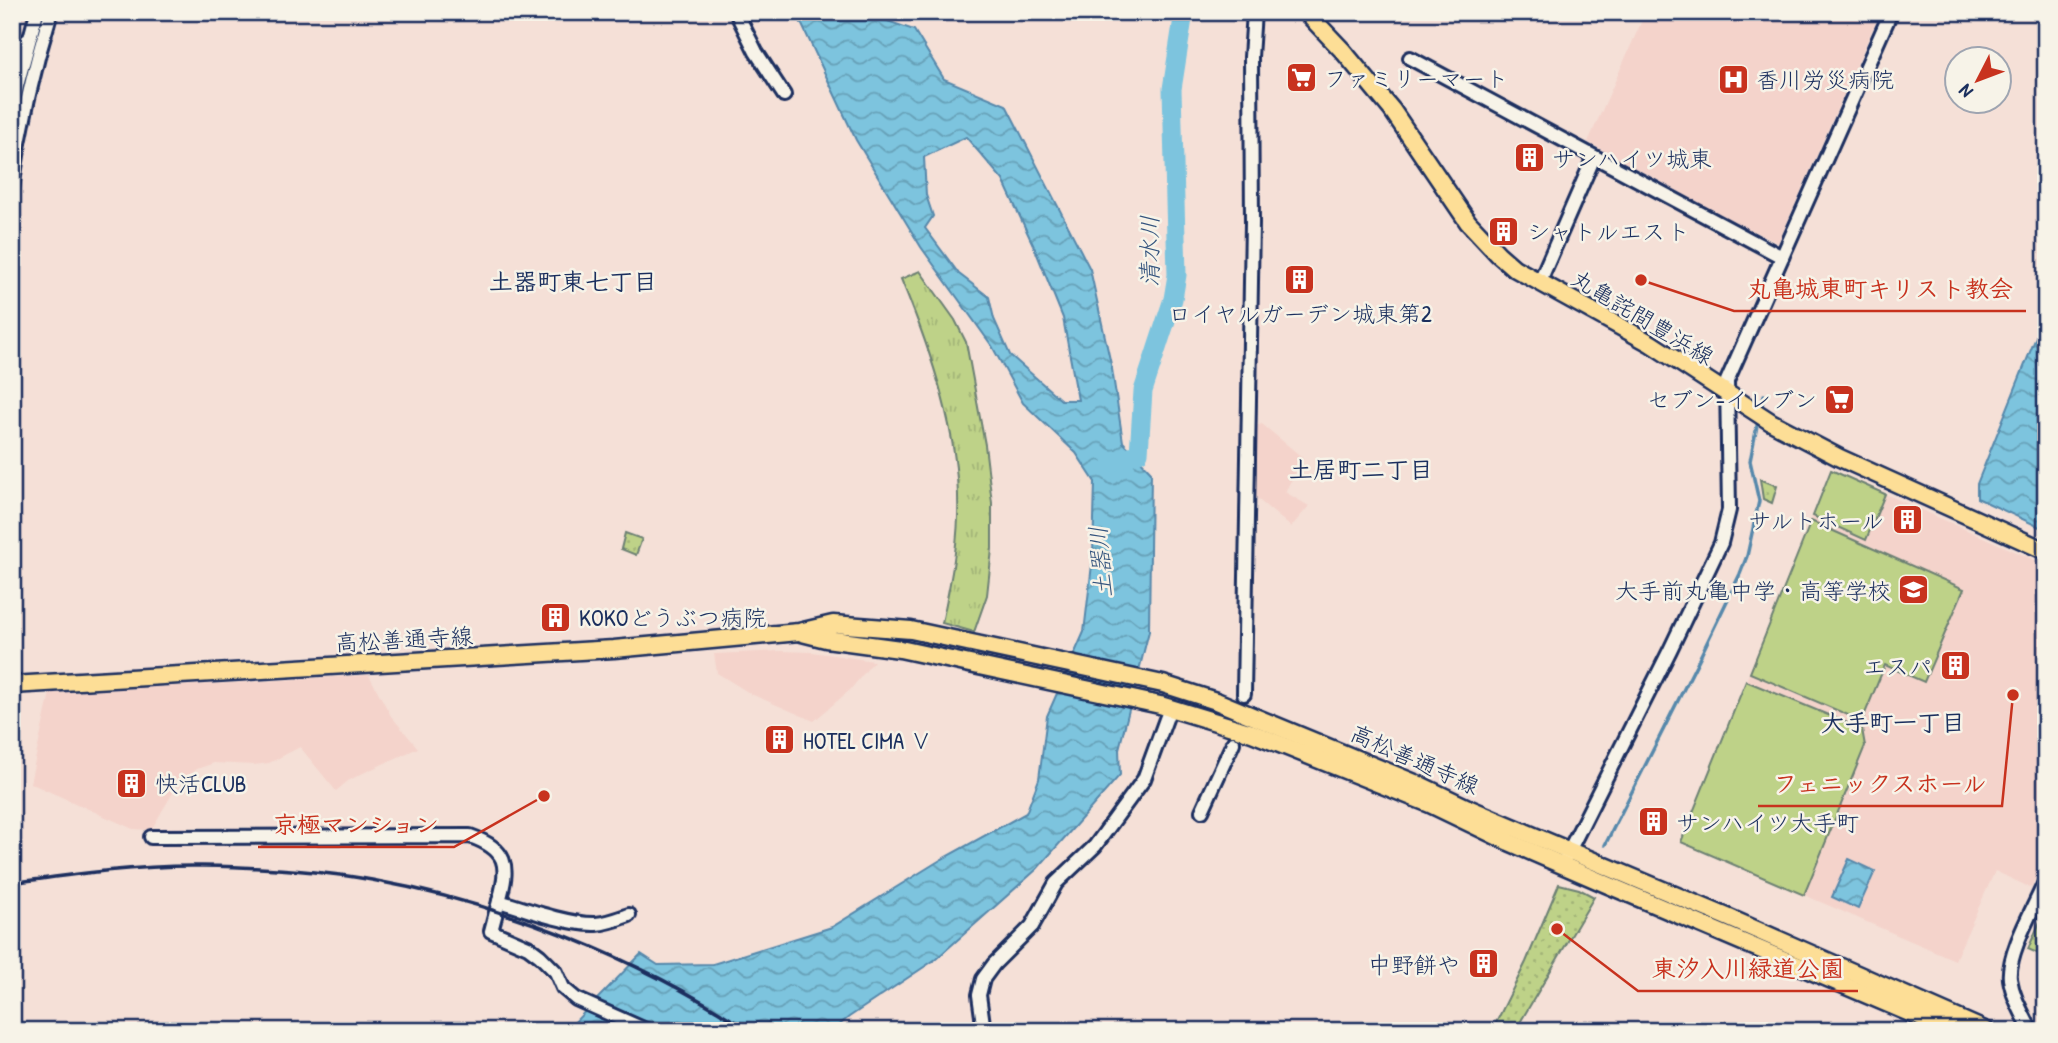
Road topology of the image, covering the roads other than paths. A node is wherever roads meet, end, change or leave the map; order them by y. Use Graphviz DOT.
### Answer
graph roads {
  1 [pos="37,12"];
  2 [pos="51,12"];
  3 [pos="736,12"];
  4 [pos="1254,12"];
  5 [pos="1306,12"];
  6 [pos="1891,12"];
  7 [pos="29,38"];
  8 [pos="42,41"];
  9 [pos="12,58"];
  10 [pos="1410,58"];
  11 [pos="783,95"];
  12 [pos="12,111"];
  13 [pos="1594,157"];
  14 [pos="12,188"];
  15 [pos="1782,257"];
  16 [pos="1539,283"];
  17 [pos="1727,395"];
  18 [pos="2046,551"];
  19 [pos="799,632"];
  20 [pos="12,685"];
  21 [pos="1244,694"];
  22 [pos="1165,706"];
  23 [pos="1233,743"];
  24 [pos="1202,811"];
  25 [pos="151,837"];
  26 [pos="1566,858"];
  27 [pos="2046,880"];
  28 [pos="499,901"];
  29 [pos="629,915"];
  30 [pos="648,1031"];
  31 [pos="984,1031"];
  32 [pos="1952,1031"];
  33 [pos="1987,1031"];
  34 [pos="2031,1031"];
  1 -- 7 [label="street"];
  2 -- 8 [label="street"];
  3 -- 11 [label="street"];
  4 -- 21 [label="street"];
  5 -- 16 [label="main road, 丸亀詫間豊浜線"];
  6 -- 15 [label="street"];
  7 -- 8 [label="street"];
  7 -- 9 [label="street"];
  7 -- 12 [label="street"];
  8 -- 14 [label="street"];
  10 -- 13 [label="street"];
  13 -- 15 [label="street"];
  13 -- 16 [label="street"];
  15 -- 17 [label="street"];
  16 -- 17 [label="main road, 丸亀詫間豊浜線"];
  17 -- 18 [label="main road, 丸亀詫間豊浜線"];
  17 -- 26 [label="street"];
  19 -- 20 [label="main road, 高松善通寺線"];
  19 -- 22 [label="main road, 高松善通寺線"];
  19 -- 26 [label="main road, 高松善通寺線"];
  22 -- 26 [label="main road, 高松善通寺線"];
  22 -- 31 [label="street"];
  23 -- 24 [label="street"];
  25 -- 28 [label="street"];
  26 -- 32 [label="main road, 高松善通寺線"];
  26 -- 33 [label="main road, 高松善通寺線"];
  27 -- 34 [label="street"];
  28 -- 29 [label="street"];
  28 -- 30 [label="street"];
}
